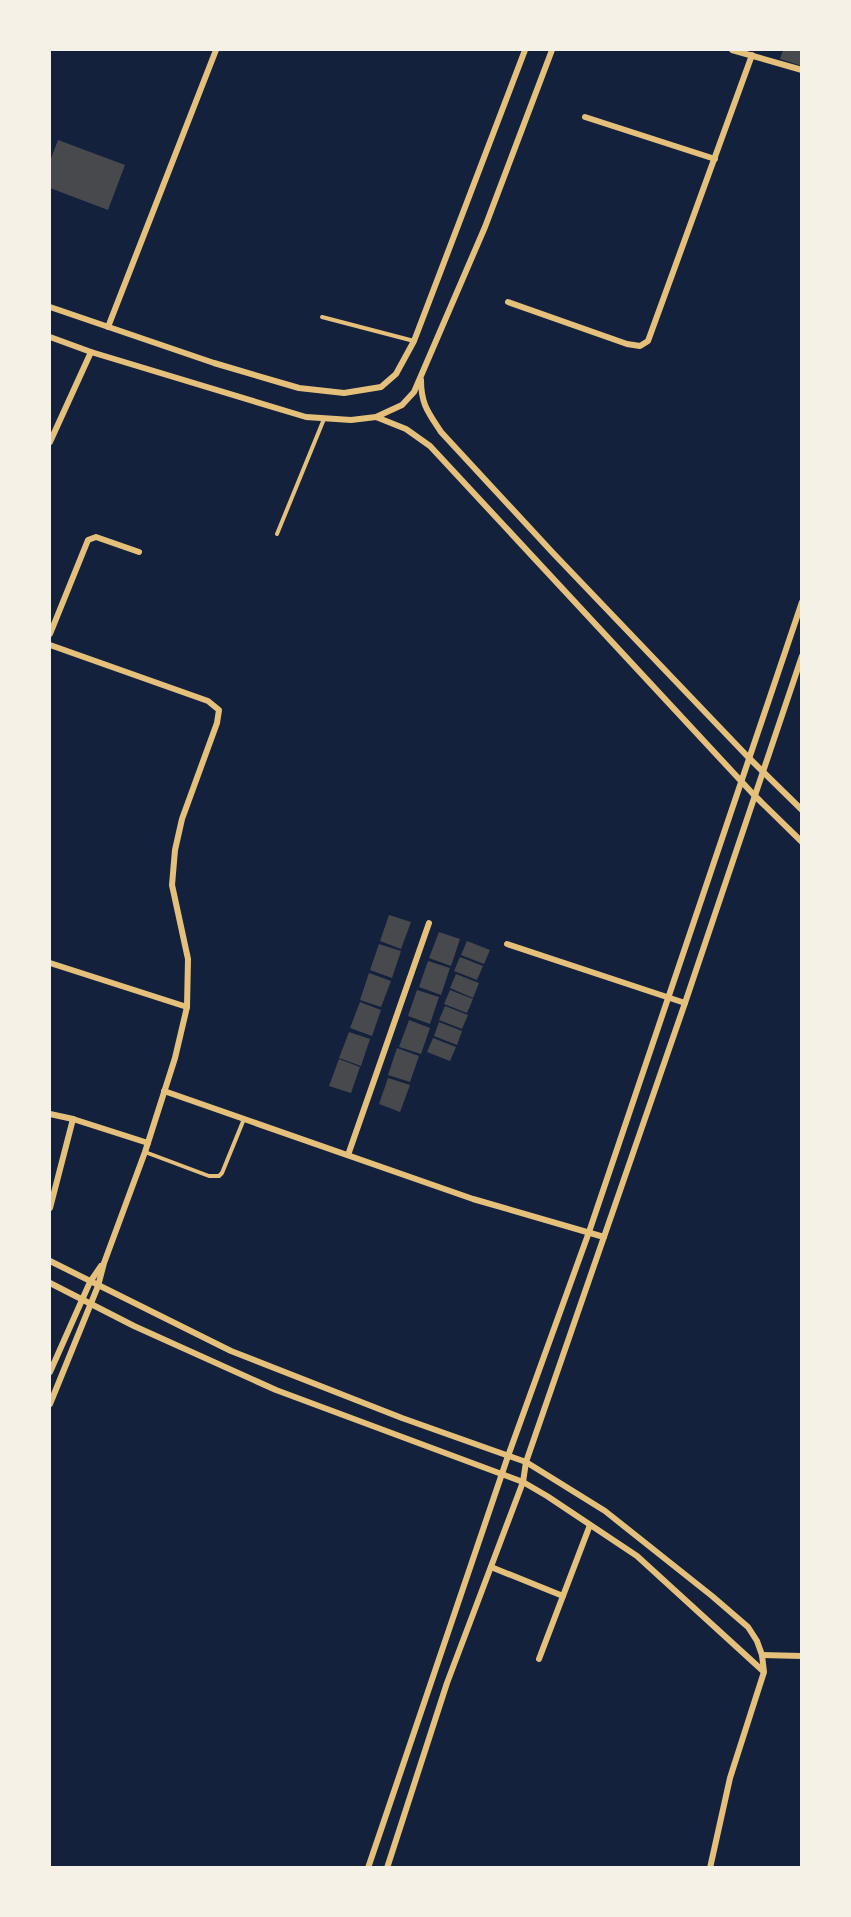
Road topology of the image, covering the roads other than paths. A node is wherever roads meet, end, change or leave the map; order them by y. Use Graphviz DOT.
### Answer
graph roads {
  1 [pos="216,50"];
  2 [pos="525,50"];
  3 [pos="552,50"];
  4 [pos="732,50"];
  5 [pos="752,55"];
  6 [pos="801,70"];
  7 [pos="585,117"];
  8 [pos="715,159"];
  9 [pos="508,302"];
  10 [pos="50,306"];
  11 [pos="322,317"];
  12 [pos="108,327"];
  13 [pos="50,337"];
  14 [pos="414,341"];
  15 [pos="91,352"];
  16 [pos="421,376"];
  17 [pos="376,417"];
  18 [pos="324,419"];
  19 [pos="50,442"];
  20 [pos="277,534"];
  21 [pos="139,552"];
  22 [pos="801,602"];
  23 [pos="50,634"];
  24 [pos="50,645"];
  25 [pos="801,656"];
  26 [pos="748,758"];
  27 [pos="763,773"];
  28 [pos="741,780"];
  29 [pos="754,795"];
  30 [pos="801,810"];
  31 [pos="801,842"];
  32 [pos="429,923"];
  33 [pos="507,944"];
  34 [pos="50,963"];
  35 [pos="668,998"];
  36 [pos="685,1003"];
  37 [pos="187,1007"];
  38 [pos="164,1091"];
  39 [pos="50,1114"];
  40 [pos="73,1119"];
  41 [pos="244,1119"];
  42 [pos="148,1143"];
  43 [pos="145,1152"];
  44 [pos="348,1155"];
  45 [pos="50,1205"];
  46 [pos="589,1232"];
  47 [pos="604,1237"];
  48 [pos="50,1261"];
  49 [pos="104,1263"];
  50 [pos="90,1282"];
  51 [pos="50,1283"];
  52 [pos="98,1286"];
  53 [pos="81,1300"];
  54 [pos="91,1305"];
  55 [pos="50,1372"];
  56 [pos="50,1404"];
  57 [pos="508,1456"];
  58 [pos="526,1462"];
  59 [pos="503,1475"];
  60 [pos="523,1482"];
  61 [pos="590,1525"];
  62 [pos="491,1567"];
  63 [pos="563,1596"];
  64 [pos="762,1654"];
  65 [pos="801,1656"];
  66 [pos="539,1659"];
  67 [pos="764,1672"];
  68 [pos="368,1868"];
  69 [pos="387,1868"];
  70 [pos="710,1868"];
  1 -- 12 [label="street"];
  2 -- 14 [label="street"];
  3 -- 16 [label="street"];
  4 -- 5 [label="street"];
  5 -- 6 [label="street"];
  5 -- 8 [label="street"];
  7 -- 8 [label="street"];
  8 -- 9 [label="street"];
  10 -- 12 [label="street"];
  11 -- 14 [label="lane"];
  12 -- 14 [label="street"];
  13 -- 15 [label="street"];
  15 -- 18 [label="street"];
  15 -- 19 [label="street"];
  16 -- 17 [label="street"];
  16 -- 26 [label="street"];
  17 -- 18 [label="street"];
  17 -- 28 [label="street"];
  18 -- 20 [label="lane"];
  21 -- 23 [label="street"];
  22 -- 26 [label="street"];
  24 -- 37 [label="street"];
  25 -- 27 [label="street"];
  26 -- 27 [label="street"];
  26 -- 28 [label="street"];
  27 -- 29 [label="street"];
  27 -- 30 [label="street"];
  28 -- 29 [label="street"];
  28 -- 35 [label="street"];
  29 -- 31 [label="street"];
  29 -- 36 [label="street"];
  32 -- 44 [label="street"];
  33 -- 35 [label="street"];
  34 -- 37 [label="street"];
  35 -- 36 [label="street"];
  35 -- 46 [label="street"];
  36 -- 47 [label="street"];
  37 -- 38 [label="street"];
  38 -- 41 [label="street"];
  38 -- 42 [label="street"];
  39 -- 40 [label="street"];
  40 -- 42 [label="street"];
  40 -- 45 [label="street"];
  41 -- 43 [label="lane"];
  41 -- 44 [label="street"];
  42 -- 43 [label="street"];
  43 -- 49 [label="street"];
  44 -- 46 [label="street"];
  46 -- 47 [label="street"];
  46 -- 57 [label="street"];
  47 -- 58 [label="street"];
  48 -- 50 [label="street"];
  49 -- 50 [label="street"];
  49 -- 52 [label="street"];
  50 -- 52 [label="street"];
  50 -- 53 [label="street"];
  51 -- 53 [label="street"];
  52 -- 54 [label="street"];
  52 -- 57 [label="street"];
  53 -- 54 [label="street"];
  53 -- 55 [label="street"];
  54 -- 56 [label="street"];
  54 -- 59 [label="street"];
  57 -- 58 [label="street"];
  57 -- 59 [label="street"];
  58 -- 60 [label="street"];
  58 -- 64 [label="street"];
  59 -- 60 [label="street"];
  59 -- 68 [label="street"];
  60 -- 61 [label="street"];
  60 -- 62 [label="street"];
  61 -- 63 [label="street"];
  61 -- 67 [label="street"];
  62 -- 63 [label="street"];
  62 -- 69 [label="street"];
  63 -- 66 [label="street"];
  64 -- 65 [label="street"];
  64 -- 67 [label="street"];
  67 -- 70 [label="street"];
}
